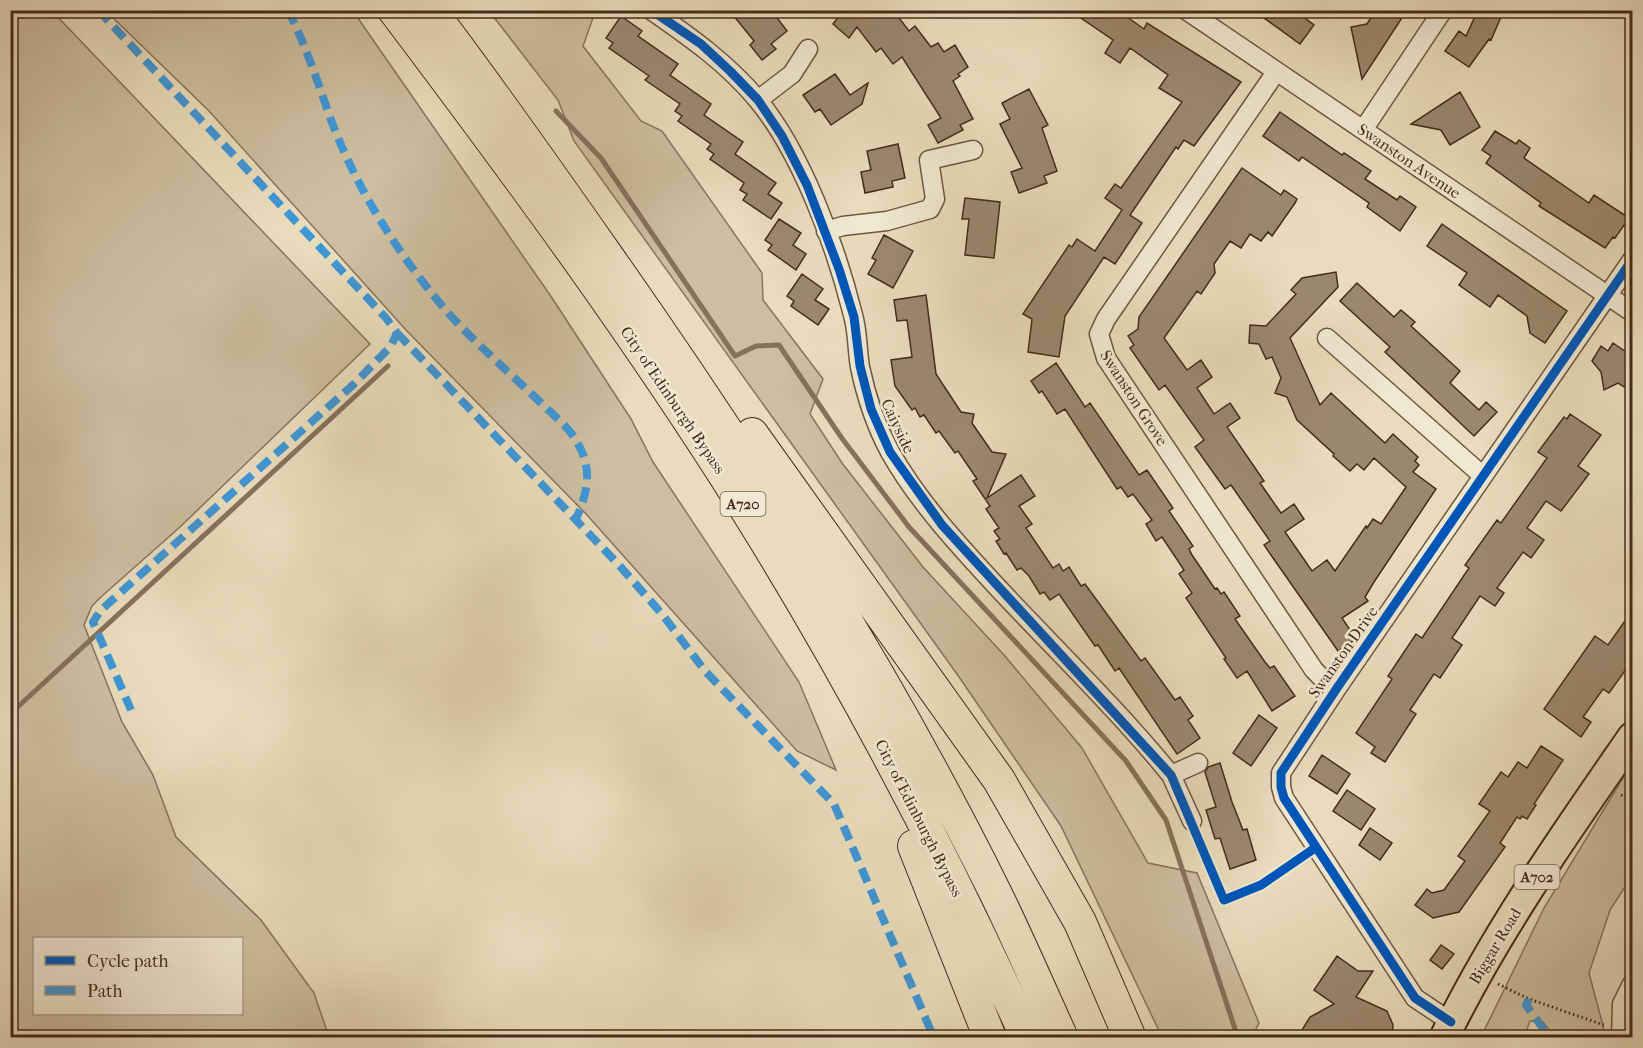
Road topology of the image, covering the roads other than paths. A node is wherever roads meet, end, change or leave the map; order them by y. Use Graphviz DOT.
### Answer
graph roads {
  1 [pos="394,10"];
  2 [pos="430,10"];
  3 [pos="651,10"];
  4 [pos="1186,10"];
  5 [pos="1443,10"];
  6 [pos="808,49"];
  7 [pos="1276,72"];
  8 [pos="489,87"];
  9 [pos="758,100"];
  10 [pos="1363,130"];
  11 [pos="973,150"];
  12 [pos="826,231"];
  13 [pos="1632,260"];
  14 [pos="600,293"];
  15 [pos="1608,296"];
  16 [pos="1632,312"];
  17 [pos="1327,338"];
  18 [pos="1483,476"];
  19 [pos="1336,688"];
  20 [pos="1632,737"];
  21 [pos="1198,763"];
  22 [pos="1171,775"];
  23 [pos="1192,821"];
  24 [pos="1632,984"];
  25 [pos="1447,1030"];
  26 [pos="1620,1034"];
  27 [pos="990,1038"];
  28 [pos="1026,1038"];
  29 [pos="1062,1038"];
  30 [pos="1130,1038"];
  1 -- 14 [label="highway, City of Edinburgh Bypass / A720"];
  2 -- 8 [label="highway, City of Edinburgh Bypass / A720"];
  3 -- 9 [label="street, Caiyside"];
  4 -- 7 [label="street, Swanston Avenue"];
  5 -- 10 [label="street"];
  6 -- 9 [label="street"];
  7 -- 10 [label="street, Swanston Avenue"];
  7 -- 19 [label="street, Swanston Grove"];
  8 -- 29 [label="highway, City of Edinburgh Bypass / A720"];
  8 -- 30 [label="highway"];
  9 -- 12 [label="street, Caiyside"];
  10 -- 15 [label="street, Swanston Avenue"];
  11 -- 12 [label="street"];
  12 -- 22 [label="street, Caiyside"];
  13 -- 15 [label="street, Swanston Drive"];
  14 -- 27 [label="highway"];
  14 -- 28 [label="highway, City of Edinburgh Bypass / A720"];
  15 -- 16 [label="street, Swanston Avenue"];
  15 -- 18 [label="street, Swanston Drive"];
  17 -- 18 [label="street"];
  18 -- 19 [label="street, Swanston Drive"];
  19 -- 25 [label="street, Swanston Drive"];
  20 -- 25 [label="main road, Biggar Road / A702"];
  21 -- 22 [label="street"];
  22 -- 23 [label="street, Caiyside"];
  24 -- 26 [label="street"];
}
